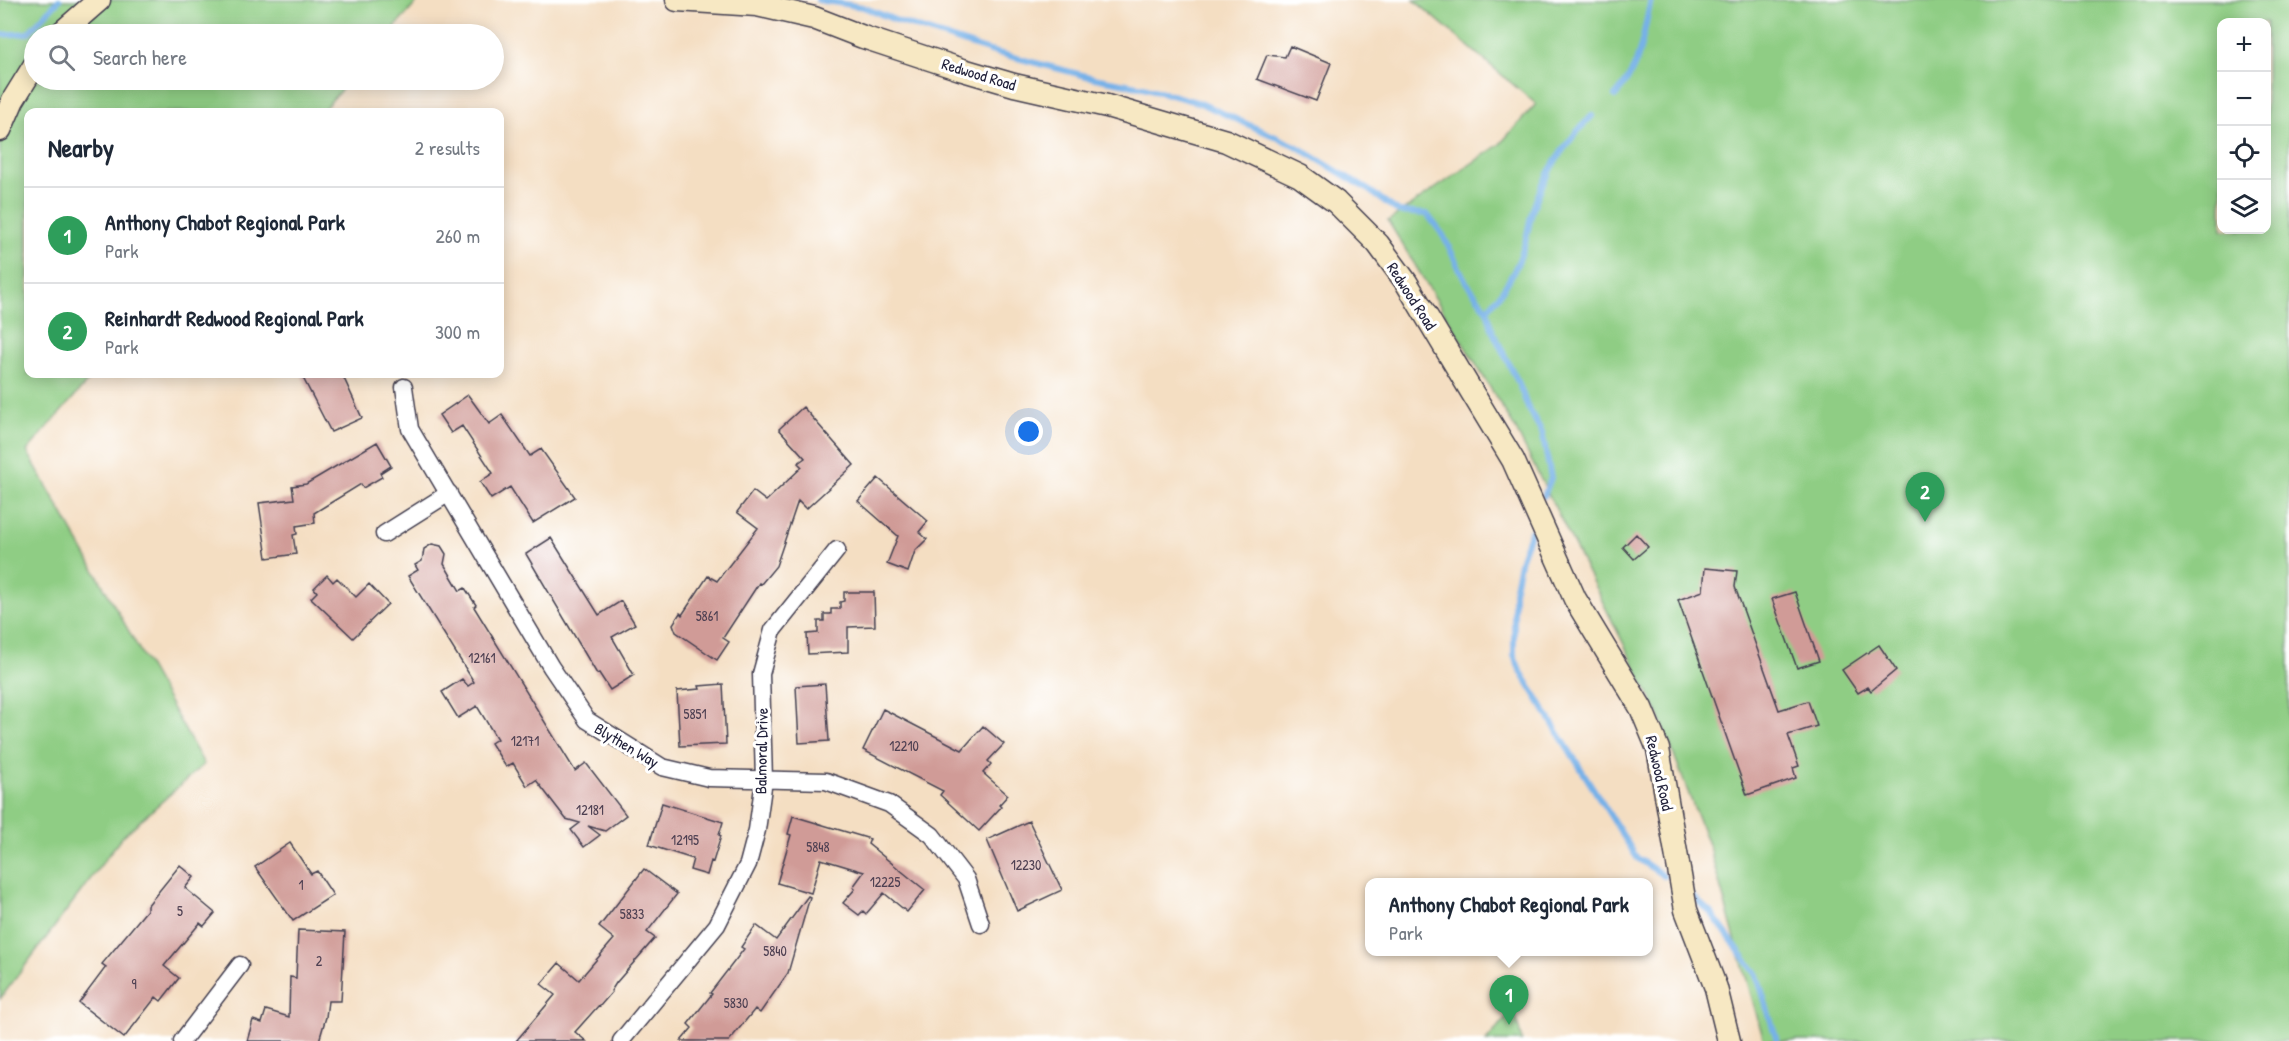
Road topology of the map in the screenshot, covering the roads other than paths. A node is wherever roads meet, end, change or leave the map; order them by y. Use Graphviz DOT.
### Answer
graph roads {
  1 [pos="99,0"];
  2 [pos="677,0"];
  3 [pos="71,24"];
  4 [pos="24,82"];
  5 [pos="0,130"];
  6 [pos="404,387"];
  7 [pos="449,493"];
  8 [pos="384,534"];
  9 [pos="837,550"];
  10 [pos="764,780"];
  11 [pos="981,924"];
  12 [pos="240,965"];
  13 [pos="182,1041"];
  14 [pos="621,1041"];
  15 [pos="1729,1041"];
  1 -- 3 [label="main road"];
  2 -- 15 [label="main road, Redwood Road"];
  4 -- 5 [label="main road"];
  6 -- 7 [label="street, Blythen Way"];
  7 -- 8 [label="street"];
  7 -- 10 [label="street, Blythen Way"];
  9 -- 10 [label="street, Balmoral Drive"];
  10 -- 11 [label="street, Blythen Way"];
  10 -- 14 [label="street, Balmoral Drive"];
  12 -- 13 [label="street"];
}
